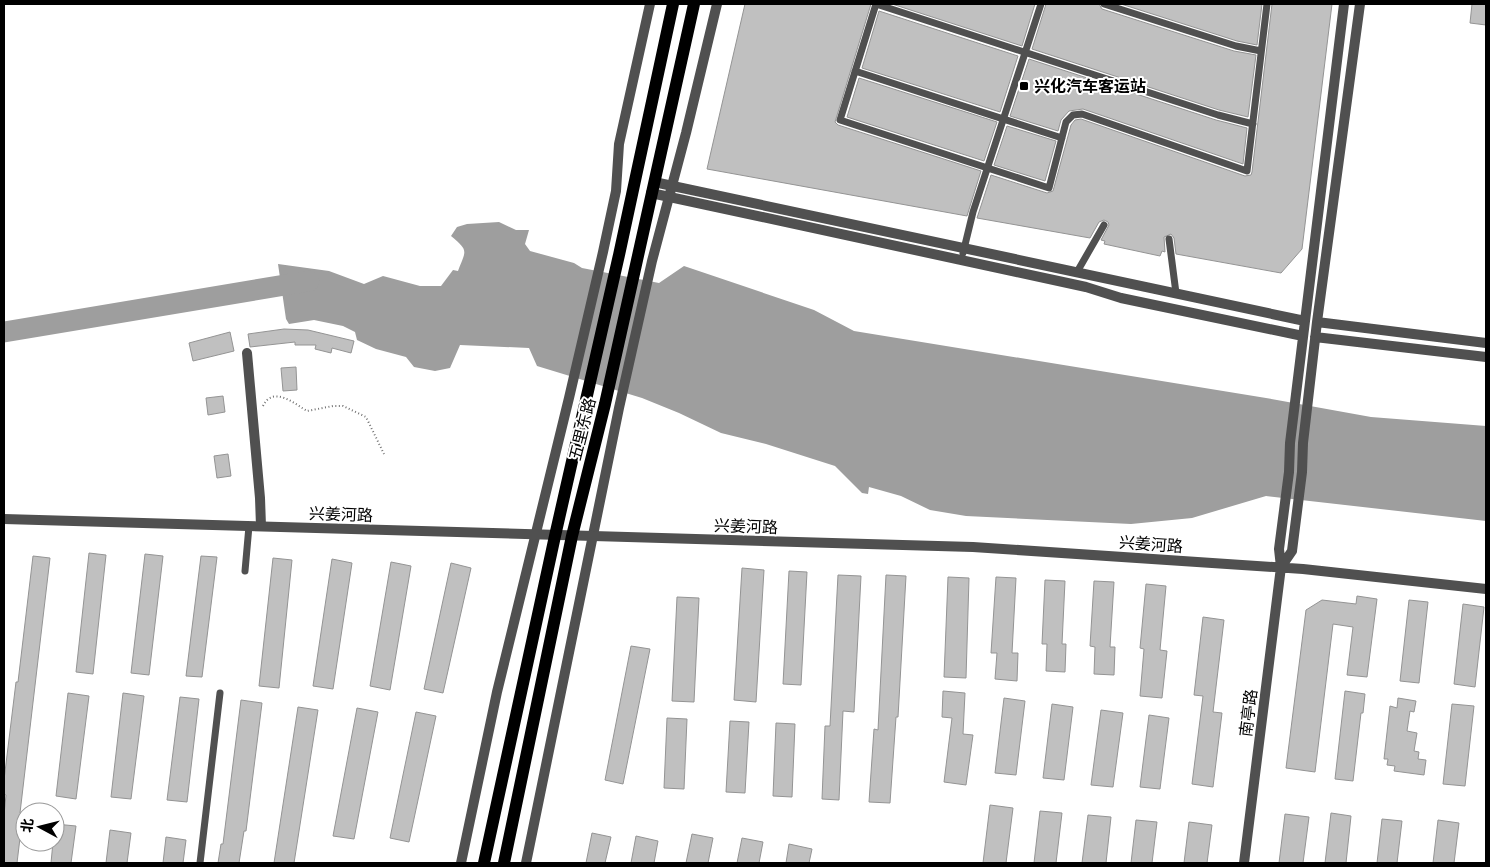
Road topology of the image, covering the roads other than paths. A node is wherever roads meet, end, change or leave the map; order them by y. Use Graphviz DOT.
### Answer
graph roads {
  1 [pos="650,4"];
  2 [pos="673,4"];
  3 [pos="694,4"];
  4 [pos="716,4"];
  5 [pos="876,4"];
  6 [pos="1041,4"];
  7 [pos="1104,4"];
  8 [pos="1267,4"];
  9 [pos="1344,4"];
  10 [pos="1360,4"];
  11 [pos="1262,51"];
  12 [pos="1025,52"];
  13 [pos="855,71"];
  14 [pos="1004,119"];
  15 [pos="1253,124"];
  16 [pos="1062,138"];
  17 [pos="988,168"];
  18 [pos="672,186"];
  19 [pos="653,188"];
  20 [pos="669,197"];
  21 [pos="1104,225"];
  22 [pos="1169,239"];
  23 [pos="964,247"];
  24 [pos="961,260"];
  25 [pos="1077,272"];
  26 [pos="1176,294"];
  27 [pos="1305,321"];
  28 [pos="1317,322"];
  29 [pos="1303,336"];
  30 [pos="1315,337"];
  31 [pos="1486,342"];
  32 [pos="247,353"];
  33 [pos="1486,357"];
  34 [pos="4,519"];
  35 [pos="249,526"];
  36 [pos="261,526"];
  37 [pos="536,535"];
  38 [pos="555,536"];
  39 [pos="572,536"];
  40 [pos="593,537"];
  41 [pos="1280,567"];
  42 [pos="245,571"];
  43 [pos="1486,589"];
  44 [pos="220,693"];
  45 [pos="200,863"];
  46 [pos="461,863"];
  47 [pos="484,863"];
  48 [pos="504,863"];
  49 [pos="526,863"];
  50 [pos="1244,863"];
  1 -- 37 [label="street"];
  2 -- 38 [label="main road, 五里东路"];
  3 -- 19 [label="main road, 五里东路"];
  4 -- 18 [label="street"];
  5 -- 12 [label="lane"];
  5 -- 13 [label="lane"];
  6 -- 12 [label="lane"];
  7 -- 11 [label="lane"];
  8 -- 11 [label="lane"];
  9 -- 27 [label="street"];
  10 -- 28 [label="street"];
  11 -- 15 [label="lane"];
  12 -- 14 [label="lane"];
  12 -- 15 [label="lane"];
  13 -- 14 [label="lane"];
  13 -- 17 [label="lane"];
  14 -- 16 [label="lane"];
  14 -- 17 [label="lane"];
  15 -- 16 [label="lane"];
  16 -- 17 [label="lane"];
  17 -- 23 [label="lane"];
  18 -- 19 [label="street"];
  18 -- 20 [label="street"];
  18 -- 23 [label="street"];
  19 -- 20 [label="street"];
  19 -- 39 [label="main road, 五里东路"];
  20 -- 24 [label="street"];
  20 -- 40 [label="street"];
  21 -- 25 [label="lane"];
  22 -- 26 [label="lane"];
  23 -- 24 [label="lane"];
  23 -- 25 [label="street"];
  24 -- 29 [label="street"];
  25 -- 26 [label="street"];
  26 -- 27 [label="street"];
  27 -- 29 [label="street"];
  28 -- 30 [label="street"];
  28 -- 31 [label="street"];
  29 -- 41 [label="street"];
  30 -- 33 [label="street"];
  30 -- 41 [label="street"];
  32 -- 36 [label="street"];
  34 -- 35 [label="street, 兴姜河路"];
  35 -- 36 [label="street, 兴姜河路"];
  35 -- 42 [label="lane"];
  36 -- 37 [label="street, 兴姜河路"];
  37 -- 38 [label="street, 兴姜河路"];
  37 -- 46 [label="street"];
  38 -- 39 [label="street, 兴姜河路"];
  38 -- 47 [label="main road, 五里东路"];
  39 -- 40 [label="street, 兴姜河路"];
  39 -- 48 [label="main road, 五里东路"];
  40 -- 41 [label="street, 兴姜河路"];
  40 -- 49 [label="street"];
  41 -- 43 [label="street, 兴姜河路"];
  41 -- 50 [label="street, 南亭路"];
  44 -- 45 [label="lane"];
}
